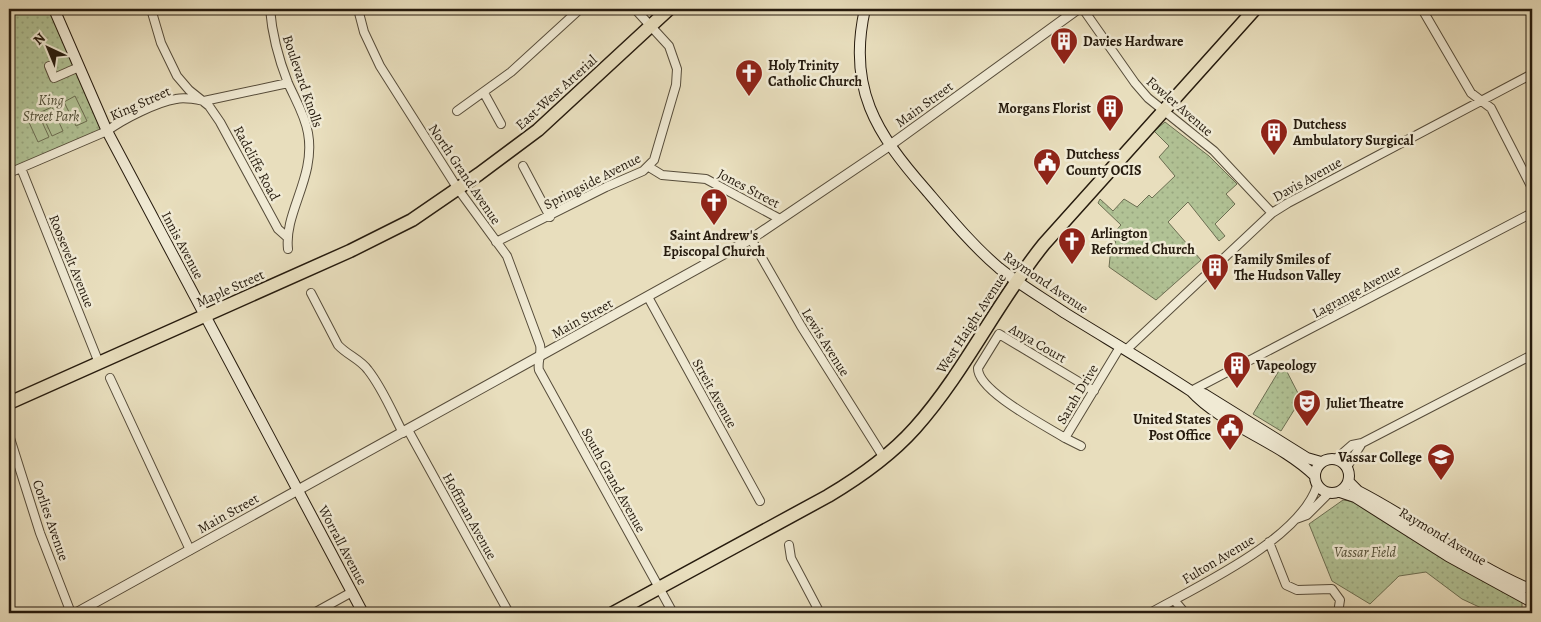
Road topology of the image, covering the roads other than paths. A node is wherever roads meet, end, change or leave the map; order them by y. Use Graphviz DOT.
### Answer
graph roads {
  1 [pos="54,9"];
  2 [pos="151,9"];
  3 [pos="270,9"];
  4 [pos="358,9"];
  5 [pos="580,9"];
  6 [pos="635,9"];
  7 [pos="669,9"];
  8 [pos="865,9"];
  9 [pos="1078,9"];
  10 [pos="1083,9"];
  11 [pos="1255,9"];
  12 [pos="1422,9"];
  13 [pos="1065,13"];
  14 [pos="651,26"];
  15 [pos="49,66"];
  16 [pos="80,67"];
  17 [pos="1532,74"];
  18 [pos="288,83"];
  19 [pos="484,93"];
  20 [pos="204,101"];
  21 [pos="1482,101"];
  22 [pos="457,110"];
  23 [pos="1164,111"];
  24 [pos="501,124"];
  25 [pos="108,131"];
  26 [pos="890,146"];
  27 [pos="524,166"];
  28 [pos="649,167"];
  29 [pos="21,168"];
  30 [pos="9,173"];
  31 [pos="1532,188"];
  32 [pos="458,189"];
  33 [pos="1272,213"];
  34 [pos="1532,213"];
  35 [pos="550,217"];
  36 [pos="780,219"];
  37 [pos="287,237"];
  38 [pos="751,238"];
  39 [pos="496,242"];
  40 [pos="288,249"];
  41 [pos="1017,281"];
  42 [pos="311,293"];
  43 [pos="648,297"];
  44 [pos="205,316"];
  45 [pos="1123,348"];
  46 [pos="1532,355"];
  47 [pos="540,357"];
  48 [pos="99,363"];
  49 [pos="110,378"];
  50 [pos="1191,390"];
  51 [pos="1094,391"];
  52 [pos="9,403"];
  53 [pos="406,431"];
  54 [pos="9,435"];
  55 [pos="1065,438"];
  56 [pos="1362,443"];
  57 [pos="1081,446"];
  58 [pos="884,458"];
  59 [pos="1336,459"];
  60 [pos="1321,462"];
  61 [pos="1347,466"];
  62 [pos="1316,481"];
  63 [pos="1349,482"];
  64 [pos="297,490"];
  65 [pos="1340,492"];
  66 [pos="1329,494"];
  67 [pos="760,502"];
  68 [pos="1294,520"];
  69 [pos="1269,542"];
  70 [pos="789,545"];
  71 [pos="190,550"];
  72 [pos="659,588"];
  73 [pos="1532,590"];
  74 [pos="352,592"];
  75 [pos="1174,600"];
  76 [pos="1532,602"];
  77 [pos="71,613"];
  78 [pos="76,613"];
  79 [pos="314,613"];
  80 [pos="364,613"];
  81 [pos="509,613"];
  82 [pos="613,613"];
  83 [pos="673,613"];
  84 [pos="820,613"];
  85 [pos="1150,613"];
  86 [pos="1185,613"];
  87 [pos="1338,613"];
  1 -- 16 [label="main road, Innis Avenue"];
  2 -- 20 [label="street, Radcliffe Road"];
  3 -- 18 [label="street, Boulevard Knolls"];
  4 -- 32 [label="street, North Grand Avenue"];
  5 -- 19 [label="street"];
  6 -- 14 [label="street, Springside Avenue"];
  7 -- 14 [label="highway, East-West Arterial"];
  8 -- 26 [label="main road, Raymond Avenue"];
  9 -- 13 [label="street, Main Street"];
  10 -- 23 [label="street, Fowler Avenue"];
  11 -- 23 [label="highway, West Haight Avenue"];
  12 -- 21 [label="street"];
  13 -- 26 [label="street, Main Street"];
  14 -- 28 [label="street, Springside Avenue"];
  14 -- 32 [label="highway, East-West Arterial"];
  15 -- 16 [label="street"];
  16 -- 25 [label="main road, Innis Avenue"];
  17 -- 21 [label="street, Davis Avenue"];
  18 -- 20 [label="street, King Street"];
  18 -- 37 [label="street, Boulevard Knolls"];
  19 -- 22 [label="street"];
  19 -- 24 [label="street"];
  20 -- 25 [label="street, King Street"];
  20 -- 37 [label="street, Radcliffe Road"];
  21 -- 31 [label="street"];
  21 -- 33 [label="street, Davis Avenue"];
  23 -- 33 [label="street, Fowler Avenue"];
  23 -- 41 [label="highway, West Haight Avenue"];
  25 -- 29 [label="street, King Street"];
  25 -- 44 [label="main road, Innis Avenue"];
  26 -- 36 [label="street, Main Street"];
  26 -- 41 [label="main road, Raymond Avenue"];
  27 -- 35 [label="street"];
  28 -- 35 [label="street, Springside Avenue"];
  28 -- 36 [label="street, Jones Street"];
  29 -- 30 [label="street, King Street"];
  29 -- 48 [label="street, Roosevelt Avenue"];
  32 -- 39 [label="street, North Grand Avenue"];
  32 -- 44 [label="highway, Maple Street"];
  33 -- 45 [label="street, Davis Avenue"];
  34 -- 50 [label="street, Lagrange Avenue"];
  35 -- 39 [label="street, Springside Avenue"];
  36 -- 38 [label="street, Main Street"];
  37 -- 40 [label="street, Boulevard Knolls"];
  38 -- 43 [label="street, Main Street"];
  38 -- 58 [label="street, Lewis Avenue"];
  39 -- 47 [label="street, North Grand Avenue"];
  41 -- 45 [label="main road, Raymond Avenue"];
  41 -- 58 [label="highway, West Haight Avenue"];
  42 -- 53 [label="street"];
  43 -- 47 [label="street, Main Street"];
  43 -- 67 [label="street, Streit Avenue"];
  44 -- 48 [label="highway, Maple Street"];
  44 -- 64 [label="main road, Innis Avenue"];
  45 -- 50 [label="main road, Raymond Avenue"];
  45 -- 51 [label="street, Sarah Drive"];
  46 -- 56 [label="street"];
  47 -- 53 [label="street, Main Street"];
  47 -- 72 [label="street, South Grand Avenue"];
  48 -- 52 [label="highway, Maple Street"];
  49 -- 71 [label="street"];
  50 -- 60 [label="main road, Raymond Avenue"];
  50 -- 62 [label="main road, Raymond Avenue"];
  51 -- 55 [label="street, Sarah Drive"];
  51 -- 55 [label="street, Anya Court"];
  53 -- 64 [label="street, Main Street"];
  53 -- 81 [label="street, Hoffman Avenue"];
  54 -- 77 [label="street, Corlies Avenue"];
  55 -- 57 [label="street, Sarah Drive"];
  56 -- 59 [label="street"];
  56 -- 61 [label="street"];
  58 -- 72 [label="highway, West Haight Avenue"];
  59 -- 60 [label="main road"];
  59 -- 61 [label="main road"];
  60 -- 62 [label="main road"];
  61 -- 63 [label="main road"];
  62 -- 66 [label="main road"];
  62 -- 68 [label="street, Fulton Avenue"];
  63 -- 65 [label="main road"];
  63 -- 73 [label="main road, Raymond Avenue"];
  64 -- 71 [label="street, Main Street"];
  64 -- 74 [label="main road, Worrall Avenue"];
  65 -- 66 [label="main road"];
  65 -- 76 [label="main road, Raymond Avenue"];
  66 -- 68 [label="street, Fulton Avenue"];
  68 -- 69 [label="street, Fulton Avenue"];
  69 -- 75 [label="street, Fulton Avenue"];
  69 -- 87 [label="street"];
  70 -- 84 [label="street"];
  71 -- 78 [label="street, Main Street"];
  72 -- 82 [label="highway, West Haight Avenue"];
  72 -- 83 [label="street, South Grand Avenue"];
  74 -- 79 [label="street"];
  74 -- 80 [label="main road, Worrall Avenue"];
  75 -- 85 [label="street, Fulton Avenue"];
  75 -- 86 [label="street"];
}
